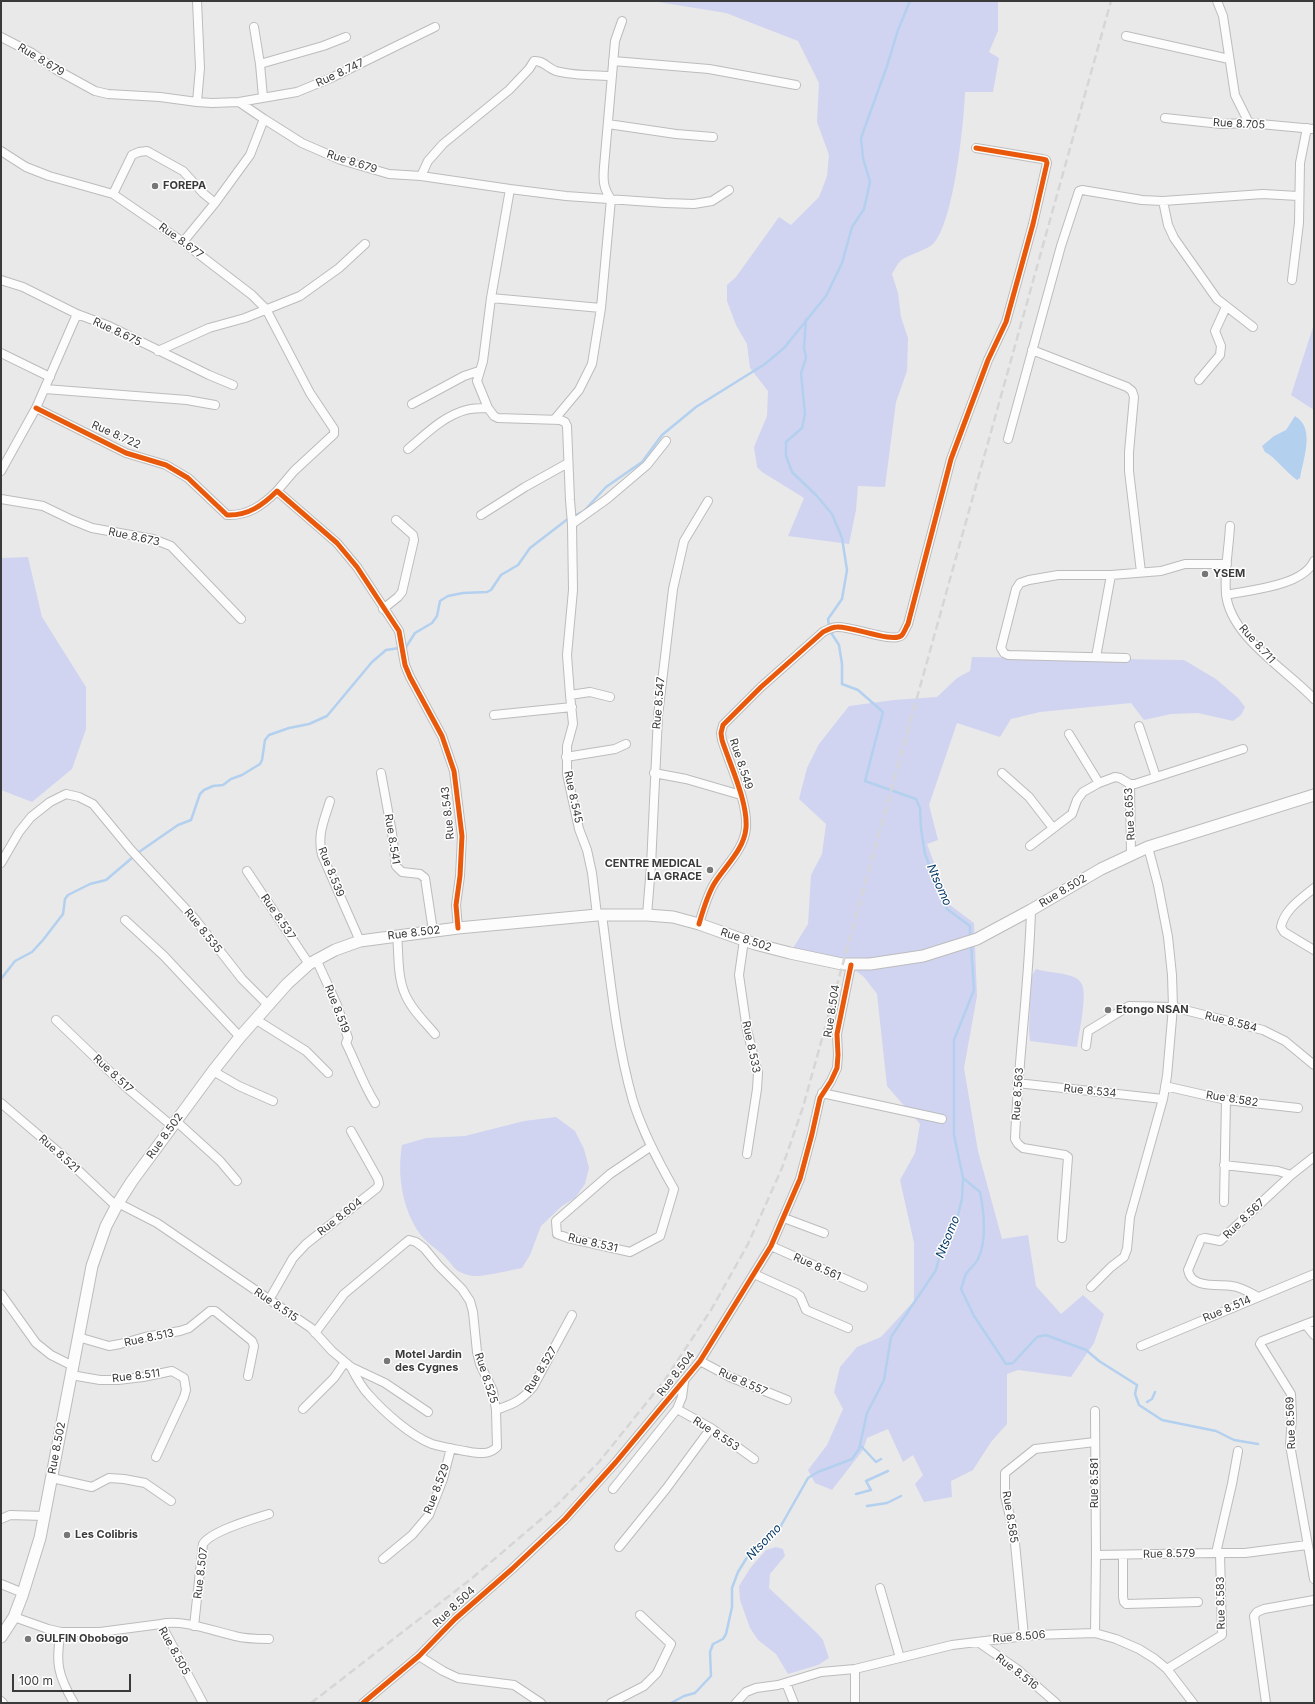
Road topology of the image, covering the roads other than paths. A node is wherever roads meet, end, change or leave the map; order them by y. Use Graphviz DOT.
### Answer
graph roads {
  1 [pos="197,1"];
  2 [pos="1217,1"];
  3 [pos="622,21"];
  4 [pos="254,27"];
  5 [pos="435,27"];
  6 [pos="1126,36"];
  7 [pos="1,37"];
  8 [pos="346,37"];
  9 [pos="1229,59"];
  10 [pos="613,61"];
  11 [pos="260,64"];
  12 [pos="612,76"];
  13 [pos="796,85"];
  14 [pos="263,97"];
  15 [pos="197,102"];
  16 [pos="239,102"];
  17 [pos="1165,118"];
  18 [pos="264,119"];
  19 [pos="1249,123"];
  20 [pos="608,124"];
  21 [pos="1311,129"];
  22 [pos="713,137"];
  23 [pos="976,148"];
  24 [pos="1,151"];
  25 [pos="421,176"];
  26 [pos="510,189"];
  27 [pos="729,190"];
  28 [pos="113,194"];
  29 [pos="1298,196"];
  30 [pos="611,199"];
  31 [pos="1164,201"];
  32 [pos="215,203"];
  33 [pos="183,242"];
  34 [pos="365,244"];
  35 [pos="1,280"];
  36 [pos="1292,280"];
  37 [pos="491,298"];
  38 [pos="1226,307"];
  39 [pos="601,308"];
  40 [pos="266,309"];
  41 [pos="77,314"];
  42 [pos="1253,326"];
  43 [pos="1032,350"];
  44 [pos="158,351"];
  45 [pos="1,353"];
  46 [pos="479,371"];
  47 [pos="50,378"];
  48 [pos="1199,380"];
  49 [pos="232,385"];
  50 [pos="45,389"];
  51 [pos="412,404"];
  52 [pos="215,405"];
  53 [pos="36,408"];
  54 [pos="488,408"];
  55 [pos="554,420"];
  56 [pos="1008,439"];
  57 [pos="666,441"];
  58 [pos="408,449"];
  59 [pos="568,464"];
  60 [pos="1,471"];
  61 [pos="276,491"];
  62 [pos="1,499"];
  63 [pos="708,501"];
  64 [pos="481,515"];
  65 [pos="396,520"];
  66 [pos="572,524"];
  67 [pos="1230,526"];
  68 [pos="1314,561"];
  69 [pos="1228,564"];
  70 [pos="1140,572"];
  71 [pos="1111,575"];
  72 [pos="1226,595"];
  73 [pos="384,608"];
  74 [pos="241,619"];
  75 [pos="1096,657"];
  76 [pos="1126,658"];
  77 [pos="570,695"];
  78 [pos="610,697"];
  79 [pos="1314,699"];
  80 [pos="572,707"];
  81 [pos="494,715"];
  82 [pos="1139,726"];
  83 [pos="1069,734"];
  84 [pos="626,744"];
  85 [pos="1243,749"];
  86 [pos="566,757"];
  87 [pos="381,773"];
  88 [pos="654,773"];
  89 [pos="1002,773"];
  90 [pos="1156,777"];
  91 [pos="1098,783"];
  92 [pos="1130,784"];
  93 [pos="741,794"];
  94 [pos="1314,795"];
  95 [pos="330,801"];
  96 [pos="1053,828"];
  97 [pos="1030,846"];
  98 [pos="1148,847"];
  99 [pos="1131,854"];
  100 [pos="1,863"];
  101 [pos="247,871"];
  102 [pos="1314,888"];
  103 [pos="1031,910"];
  104 [pos="599,915"];
  105 [pos="647,915"];
  106 [pos="125,920"];
  107 [pos="699,924"];
  108 [pos="458,928"];
  109 [pos="433,931"];
  110 [pos="397,935"];
  111 [pos="744,940"];
  112 [pos="360,941"];
  113 [pos="1314,950"];
  114 [pos="313,961"];
  115 [pos="851,965"];
  116 [pos="268,1006"];
  117 [pos="1173,1007"];
  118 [pos="255,1019"];
  119 [pos="56,1020"];
  120 [pos="435,1034"];
  121 [pos="240,1037"];
  122 [pos="1086,1046"];
  123 [pos="1314,1065"];
  124 [pos="213,1071"];
  125 [pos="328,1073"];
  126 [pos="1017,1083"];
  127 [pos="1165,1086"];
  128 [pos="822,1093"];
  129 [pos="1163,1099"];
  130 [pos="1226,1100"];
  131 [pos="273,1101"];
  132 [pos="1,1103"];
  133 [pos="375,1103"];
  134 [pos="1298,1108"];
  135 [pos="942,1119"];
  136 [pos="174,1124"];
  137 [pos="351,1131"];
  138 [pos="650,1147"];
  139 [pos="747,1154"];
  140 [pos="1314,1157"];
  141 [pos="1224,1165"];
  142 [pos="1291,1175"];
  143 [pos="237,1181"];
  144 [pos="1224,1202"];
  145 [pos="117,1205"];
  146 [pos="784,1218"];
  147 [pos="824,1233"];
  148 [pos="1062,1238"];
  149 [pos="771,1246"];
  150 [pos="754,1274"];
  151 [pos="1314,1274"];
  152 [pos="863,1287"];
  153 [pos="1091,1287"];
  154 [pos="1,1294"];
  155 [pos="1258,1297"];
  156 [pos="269,1300"];
  157 [pos="572,1315"];
  158 [pos="1314,1321"];
  159 [pos="1306,1324"];
  160 [pos="848,1328"];
  161 [pos="316,1333"];
  162 [pos="1314,1335"];
  163 [pos="78,1338"];
  164 [pos="1141,1346"];
  165 [pos="700,1362"];
  166 [pos="348,1364"];
  167 [pos="72,1371"];
  168 [pos="248,1376"];
  169 [pos="684,1382"];
  170 [pos="787,1400"];
  171 [pos="303,1409"];
  172 [pos="677,1409"];
  173 [pos="496,1410"];
  174 [pos="1095,1411"];
  175 [pos="428,1412"];
  176 [pos="711,1428"];
  177 [pos="1095,1442"];
  178 [pos="451,1448"];
  179 [pos="1238,1450"];
  180 [pos="156,1457"];
  181 [pos="754,1460"];
  182 [pos="52,1478"];
  183 [pos="613,1489"];
  184 [pos="171,1501"];
  185 [pos="269,1514"];
  186 [pos="44,1516"];
  187 [pos="1,1519"];
  188 [pos="1307,1545"];
  189 [pos="619,1547"];
  190 [pos="1218,1553"];
  191 [pos="1096,1555"];
  192 [pos="1123,1555"];
  193 [pos="382,1559"];
  194 [pos="1314,1576"];
  195 [pos="1,1584"];
  196 [pos="880,1588"];
  197 [pos="23,1593"];
  198 [pos="1314,1600"];
  199 [pos="1198,1602"];
  200 [pos="640,1615"];
  201 [pos="14,1617"];
  202 [pos="161,1624"];
  203 [pos="194,1626"];
  204 [pos="61,1632"];
  205 [pos="1095,1633"];
  206 [pos="1024,1636"];
  207 [pos="1,1637"];
  208 [pos="269,1639"];
  209 [pos="978,1642"];
  210 [pos="420,1656"];
  211 [pos="900,1658"];
  212 [pos="855,1669"];
  213 [pos="1167,1669"];
  214 [pos="786,1683"];
  215 [pos="1,1700"];
  216 [pos="3,1703"];
  217 [pos="74,1703"];
  218 [pos="203,1703"];
  219 [pos="363,1703"];
  220 [pos="541,1703"];
  221 [pos="611,1703"];
  222 [pos="736,1703"];
  223 [pos="794,1703"];
  224 [pos="855,1703"];
  225 [pos="1056,1703"];
  226 [pos="1193,1703"];
  227 [pos="1266,1703"];
  1 -- 15 [label="street"];
  2 -- 9 [label="street"];
  3 -- 10 [label="street"];
  4 -- 11 [label="street"];
  5 -- 14 [label="street, Rue 8.747"];
  6 -- 9 [label="street"];
  7 -- 15 [label="street, Rue 8.679"];
  8 -- 11 [label="street"];
  9 -- 19 [label="street"];
  10 -- 12 [label="street"];
  10 -- 13 [label="street"];
  11 -- 14 [label="street"];
  12 -- 20 [label="street"];
  12 -- 25 [label="street"];
  14 -- 16 [label="street, Rue 8.747"];
  15 -- 16 [label="street, Rue 8.679"];
  16 -- 18 [label="street, Rue 8.679"];
  17 -- 19 [label="street, Rue 8.705"];
  18 -- 25 [label="street, Rue 8.679"];
  18 -- 32 [label="street"];
  19 -- 21 [label="street, Rue 8.705"];
  20 -- 22 [label="street"];
  20 -- 30 [label="street"];
  21 -- 29 [label="street"];
  23 -- 93 [label="street, Rue 8.549"];
  24 -- 28 [label="street, Rue 8.677"];
  25 -- 26 [label="street, Rue 8.679"];
  26 -- 30 [label="street, Rue 8.679"];
  26 -- 37 [label="street"];
  27 -- 30 [label="street, Rue 8.679"];
  28 -- 32 [label="street"];
  28 -- 33 [label="street, Rue 8.677"];
  29 -- 31 [label="street"];
  29 -- 36 [label="street"];
  30 -- 39 [label="street"];
  31 -- 38 [label="street"];
  31 -- 43 [label="street"];
  32 -- 33 [label="street"];
  33 -- 40 [label="street, Rue 8.677"];
  34 -- 40 [label="street"];
  35 -- 41 [label="street, Rue 8.675"];
  37 -- 39 [label="street"];
  37 -- 46 [label="street"];
  38 -- 42 [label="street"];
  38 -- 48 [label="street"];
  39 -- 55 [label="street"];
  40 -- 44 [label="street"];
  40 -- 61 [label="street, Rue 8.677"];
  41 -- 44 [label="street, Rue 8.675"];
  41 -- 47 [label="street"];
  43 -- 56 [label="street"];
  43 -- 70 [label="street"];
  44 -- 49 [label="street, Rue 8.675"];
  45 -- 47 [label="street"];
  46 -- 51 [label="street"];
  46 -- 54 [label="street"];
  47 -- 50 [label="street"];
  50 -- 52 [label="street"];
  50 -- 53 [label="street"];
  53 -- 60 [label="street"];
  53 -- 61 [label="street, Rue 8.722"];
  54 -- 55 [label="street"];
  54 -- 58 [label="street"];
  55 -- 59 [label="street, Rue 8.545"];
  57 -- 66 [label="street"];
  59 -- 64 [label="street"];
  59 -- 66 [label="street, Rue 8.545"];
  61 -- 73 [label="street, Rue 8.543"];
  62 -- 74 [label="street, Rue 8.673"];
  63 -- 88 [label="street, Rue 8.547"];
  65 -- 73 [label="street"];
  66 -- 77 [label="street, Rue 8.545"];
  67 -- 69 [label="street, Rue 8.711"];
  68 -- 72 [label="street"];
  69 -- 70 [label="street"];
  69 -- 72 [label="street, Rue 8.711"];
  70 -- 71 [label="street"];
  71 -- 75 [label="street"];
  71 -- 75 [label="street"];
  72 -- 79 [label="street, Rue 8.711"];
  73 -- 108 [label="street, Rue 8.543"];
  75 -- 76 [label="street"];
  77 -- 78 [label="street"];
  77 -- 80 [label="street, Rue 8.545"];
  80 -- 81 [label="street"];
  80 -- 86 [label="street, Rue 8.545"];
  82 -- 90 [label="street"];
  83 -- 91 [label="street"];
  84 -- 86 [label="street"];
  85 -- 90 [label="street"];
  86 -- 104 [label="street, Rue 8.545"];
  87 -- 109 [label="street, Rue 8.541"];
  88 -- 93 [label="street"];
  88 -- 105 [label="street, Rue 8.547"];
  89 -- 96 [label="street"];
  90 -- 92 [label="street"];
  91 -- 92 [label="street, Rue 8.653"];
  91 -- 96 [label="street, Rue 8.653"];
  92 -- 99 [label="street, Rue 8.653"];
  93 -- 107 [label="street, Rue 8.549"];
  94 -- 98 [label="main road, Rue 8.502"];
  95 -- 112 [label="street, Rue 8.539"];
  96 -- 97 [label="street, Rue 8.653"];
  98 -- 99 [label="main road, Rue 8.502"];
  98 -- 117 [label="street"];
  99 -- 103 [label="main road, Rue 8.502"];
  100 -- 116 [label="street, Rue 8.535"];
  101 -- 114 [label="street, Rue 8.537"];
  102 -- 113 [label="street"];
  103 -- 115 [label="main road, Rue 8.502"];
  103 -- 126 [label="street, Rue 8.563"];
  104 -- 105 [label="main road, Rue 8.502"];
  104 -- 108 [label="main road, Rue 8.502"];
  104 -- 138 [label="street, Rue 8.531"];
  105 -- 107 [label="main road, Rue 8.502"];
  106 -- 121 [label="street"];
  107 -- 111 [label="main road, Rue 8.502"];
  108 -- 109 [label="main road, Rue 8.502"];
  109 -- 110 [label="main road, Rue 8.502"];
  110 -- 112 [label="main road, Rue 8.502"];
  110 -- 120 [label="street"];
  111 -- 115 [label="main road, Rue 8.502"];
  111 -- 139 [label="street, Rue 8.533"];
  112 -- 114 [label="main road, Rue 8.502"];
  114 -- 116 [label="main road, Rue 8.502"];
  114 -- 133 [label="street, Rue 8.519"];
  115 -- 128 [label="street, Rue 8.504"];
  116 -- 118 [label="main road, Rue 8.502"];
  117 -- 122 [label="street, Rue 8.584"];
  117 -- 123 [label="street, Rue 8.584"];
  117 -- 127 [label="street"];
  118 -- 121 [label="main road, Rue 8.502"];
  118 -- 125 [label="street"];
  119 -- 136 [label="street, Rue 8.517"];
  121 -- 124 [label="main road, Rue 8.502"];
  124 -- 131 [label="street"];
  124 -- 136 [label="main road, Rue 8.502"];
  126 -- 129 [label="street, Rue 8.534"];
  126 -- 148 [label="street, Rue 8.563"];
  127 -- 129 [label="street"];
  127 -- 130 [label="street, Rue 8.582"];
  128 -- 135 [label="street"];
  128 -- 146 [label="street, Rue 8.504"];
  129 -- 153 [label="street"];
  130 -- 134 [label="street, Rue 8.582"];
  130 -- 141 [label="street"];
  132 -- 145 [label="street, Rue 8.521"];
  136 -- 143 [label="street"];
  136 -- 145 [label="main road, Rue 8.502"];
  137 -- 156 [label="street, Rue 8.604"];
  138 -- 138 [label="street, Rue 8.531"];
  140 -- 142 [label="street, Rue 8.567"];
  141 -- 142 [label="street"];
  141 -- 144 [label="street"];
  142 -- 155 [label="street, Rue 8.567"];
  145 -- 156 [label="street, Rue 8.515"];
  145 -- 163 [label="main road, Rue 8.502"];
  146 -- 147 [label="street"];
  146 -- 149 [label="street, Rue 8.504"];
  149 -- 150 [label="street, Rue 8.504"];
  149 -- 152 [label="street, Rue 8.561"];
  150 -- 160 [label="street"];
  150 -- 165 [label="street, Rue 8.504"];
  151 -- 155 [label="street, Rue 8.514"];
  154 -- 167 [label="street"];
  155 -- 164 [label="street, Rue 8.514"];
  156 -- 161 [label="street, Rue 8.515"];
  157 -- 173 [label="street, Rue 8.527"];
  158 -- 159 [label="street, Rue 8.569"];
  159 -- 162 [label="street"];
  159 -- 188 [label="street, Rue 8.569"];
  161 -- 166 [label="street, Rue 8.515"];
  161 -- 173 [label="street, Rue 8.525"];
  163 -- 167 [label="main road, Rue 8.502"];
  163 -- 168 [label="street, Rue 8.513"];
  165 -- 169 [label="street, Rue 8.504"];
  165 -- 170 [label="street, Rue 8.557"];
  166 -- 171 [label="street"];
  166 -- 175 [label="street, Rue 8.515"];
  166 -- 178 [label="street, Rue 8.525"];
  167 -- 180 [label="street, Rue 8.511"];
  167 -- 182 [label="main road, Rue 8.502"];
  169 -- 172 [label="street"];
  169 -- 210 [label="street, Rue 8.504"];
  172 -- 176 [label="street, Rue 8.553"];
  172 -- 183 [label="street"];
  173 -- 178 [label="street, Rue 8.525"];
  174 -- 177 [label="street, Rue 8.581"];
  176 -- 181 [label="street, Rue 8.553"];
  176 -- 189 [label="street"];
  177 -- 191 [label="street, Rue 8.581"];
  177 -- 206 [label="street, Rue 8.585"];
  178 -- 193 [label="street, Rue 8.529"];
  179 -- 190 [label="street"];
  182 -- 184 [label="street"];
  182 -- 186 [label="main road, Rue 8.502"];
  185 -- 203 [label="street, Rue 8.507"];
  186 -- 187 [label="street"];
  186 -- 197 [label="main road, Rue 8.502"];
  188 -- 190 [label="street, Rue 8.579"];
  188 -- 194 [label="street"];
  190 -- 192 [label="street, Rue 8.579"];
  190 -- 213 [label="street, Rue 8.583"];
  191 -- 192 [label="street, Rue 8.579"];
  191 -- 205 [label="street"];
  192 -- 199 [label="street"];
  195 -- 197 [label="street"];
  196 -- 211 [label="street"];
  197 -- 201 [label="main road, Rue 8.502"];
  198 -- 227 [label="street"];
  200 -- 221 [label="street"];
  201 -- 204 [label="street, Rue 8.505"];
  201 -- 207 [label="main road, Rue 8.502"];
  202 -- 203 [label="street"];
  202 -- 204 [label="street, Rue 8.505"];
  202 -- 218 [label="street, Rue 8.505"];
  203 -- 208 [label="street"];
  204 -- 217 [label="street"];
  205 -- 206 [label="street, Rue 8.506"];
  205 -- 213 [label="street, Rue 8.506"];
  206 -- 209 [label="street, Rue 8.506"];
  209 -- 211 [label="street, Rue 8.506"];
  209 -- 225 [label="street, Rue 8.516"];
  210 -- 219 [label="street, Rue 8.504"];
  210 -- 220 [label="street"];
  211 -- 212 [label="street, Rue 8.506"];
  212 -- 214 [label="street, Rue 8.506"];
  212 -- 224 [label="street"];
  213 -- 226 [label="street, Rue 8.506"];
  214 -- 222 [label="street, Rue 8.506"];
  214 -- 223 [label="street"];
  215 -- 216 [label="street"];
}
